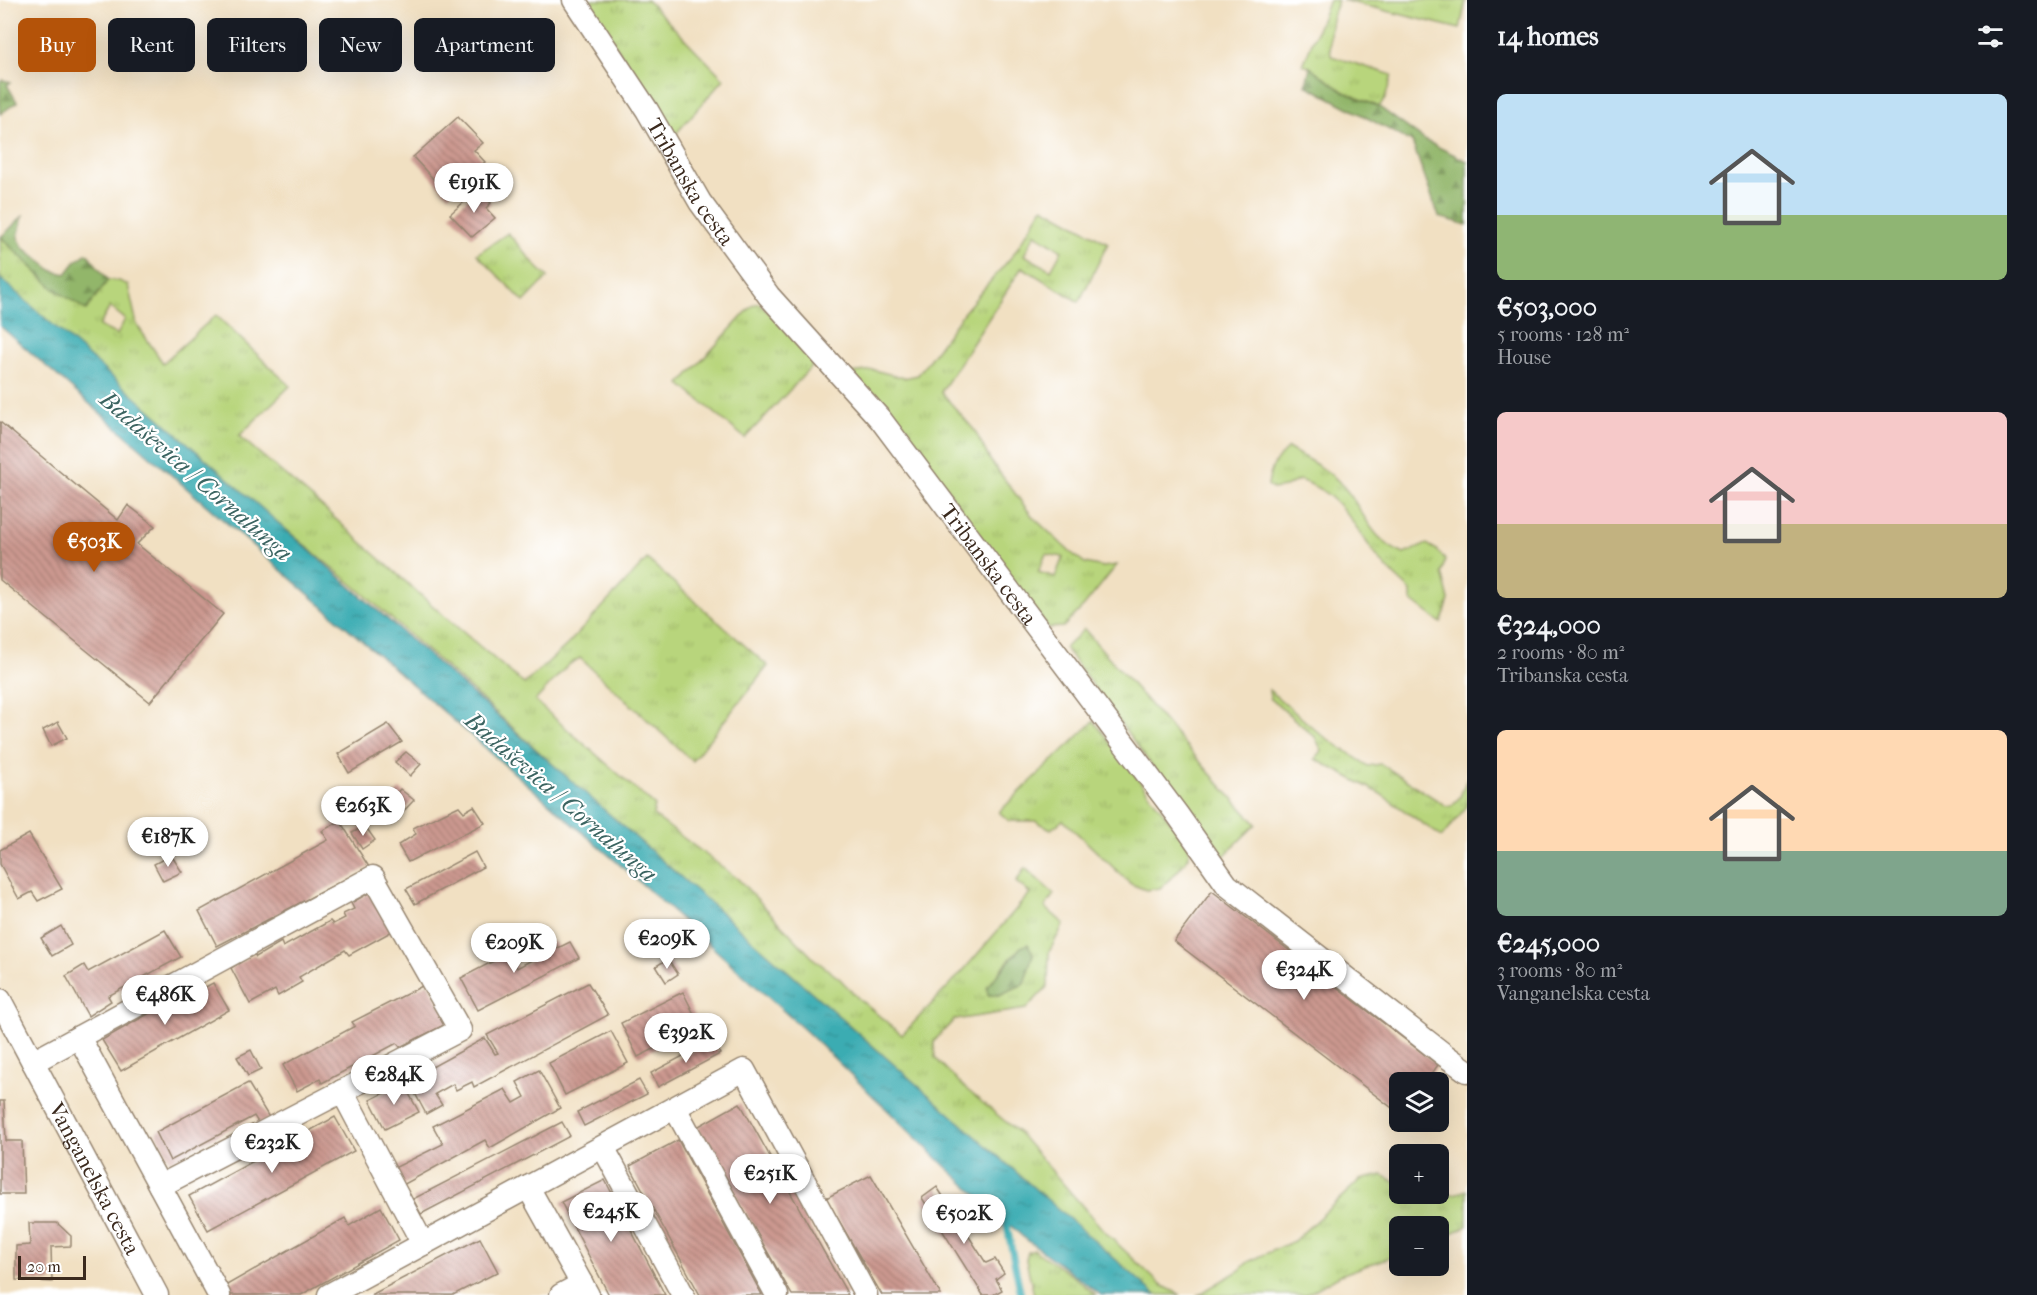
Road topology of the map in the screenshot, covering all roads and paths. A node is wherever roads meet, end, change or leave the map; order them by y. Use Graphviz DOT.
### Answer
graph roads {
  1 [pos="573,0"];
  2 [pos="0,1000"];
  3 [pos="80,1037"];
  4 [pos="33,1062"];
  5 [pos="1467,1071"];
  6 [pos="342,1091"];
  7 [pos="675,1108"];
  8 [pos="603,1146"];
  9 [pos="160,1186"];
  10 [pos="528,1187"];
  11 [pos="423,1244"];
  12 [pos="585,1289"];
  13 [pos="151,1293"];
  14 [pos="219,1295"];
  15 [pos="329,1295"];
  16 [pos="561,1295"];
  17 [pos="683,1295"];
  18 [pos="777,1295"];
  19 [pos="866,1295"];
  1 -- 5 [label="street, Tribanska cesta"];
  2 -- 4 [label="street, Vanganelska cesta"];
  3 -- 4 [label="street"];
  3 -- 6 [label="street"];
  3 -- 9 [label="street"];
  4 -- 13 [label="street, Vanganelska cesta"];
  6 -- 9 [label="street"];
  6 -- 11 [label="street"];
  7 -- 8 [label="street"];
  7 -- 18 [label="street"];
  7 -- 19 [label="street"];
  8 -- 10 [label="street"];
  8 -- 17 [label="street"];
  9 -- 14 [label="street"];
  10 -- 11 [label="street"];
  10 -- 12 [label="street"];
  11 -- 15 [label="street"];
  12 -- 16 [label="street"];
}
